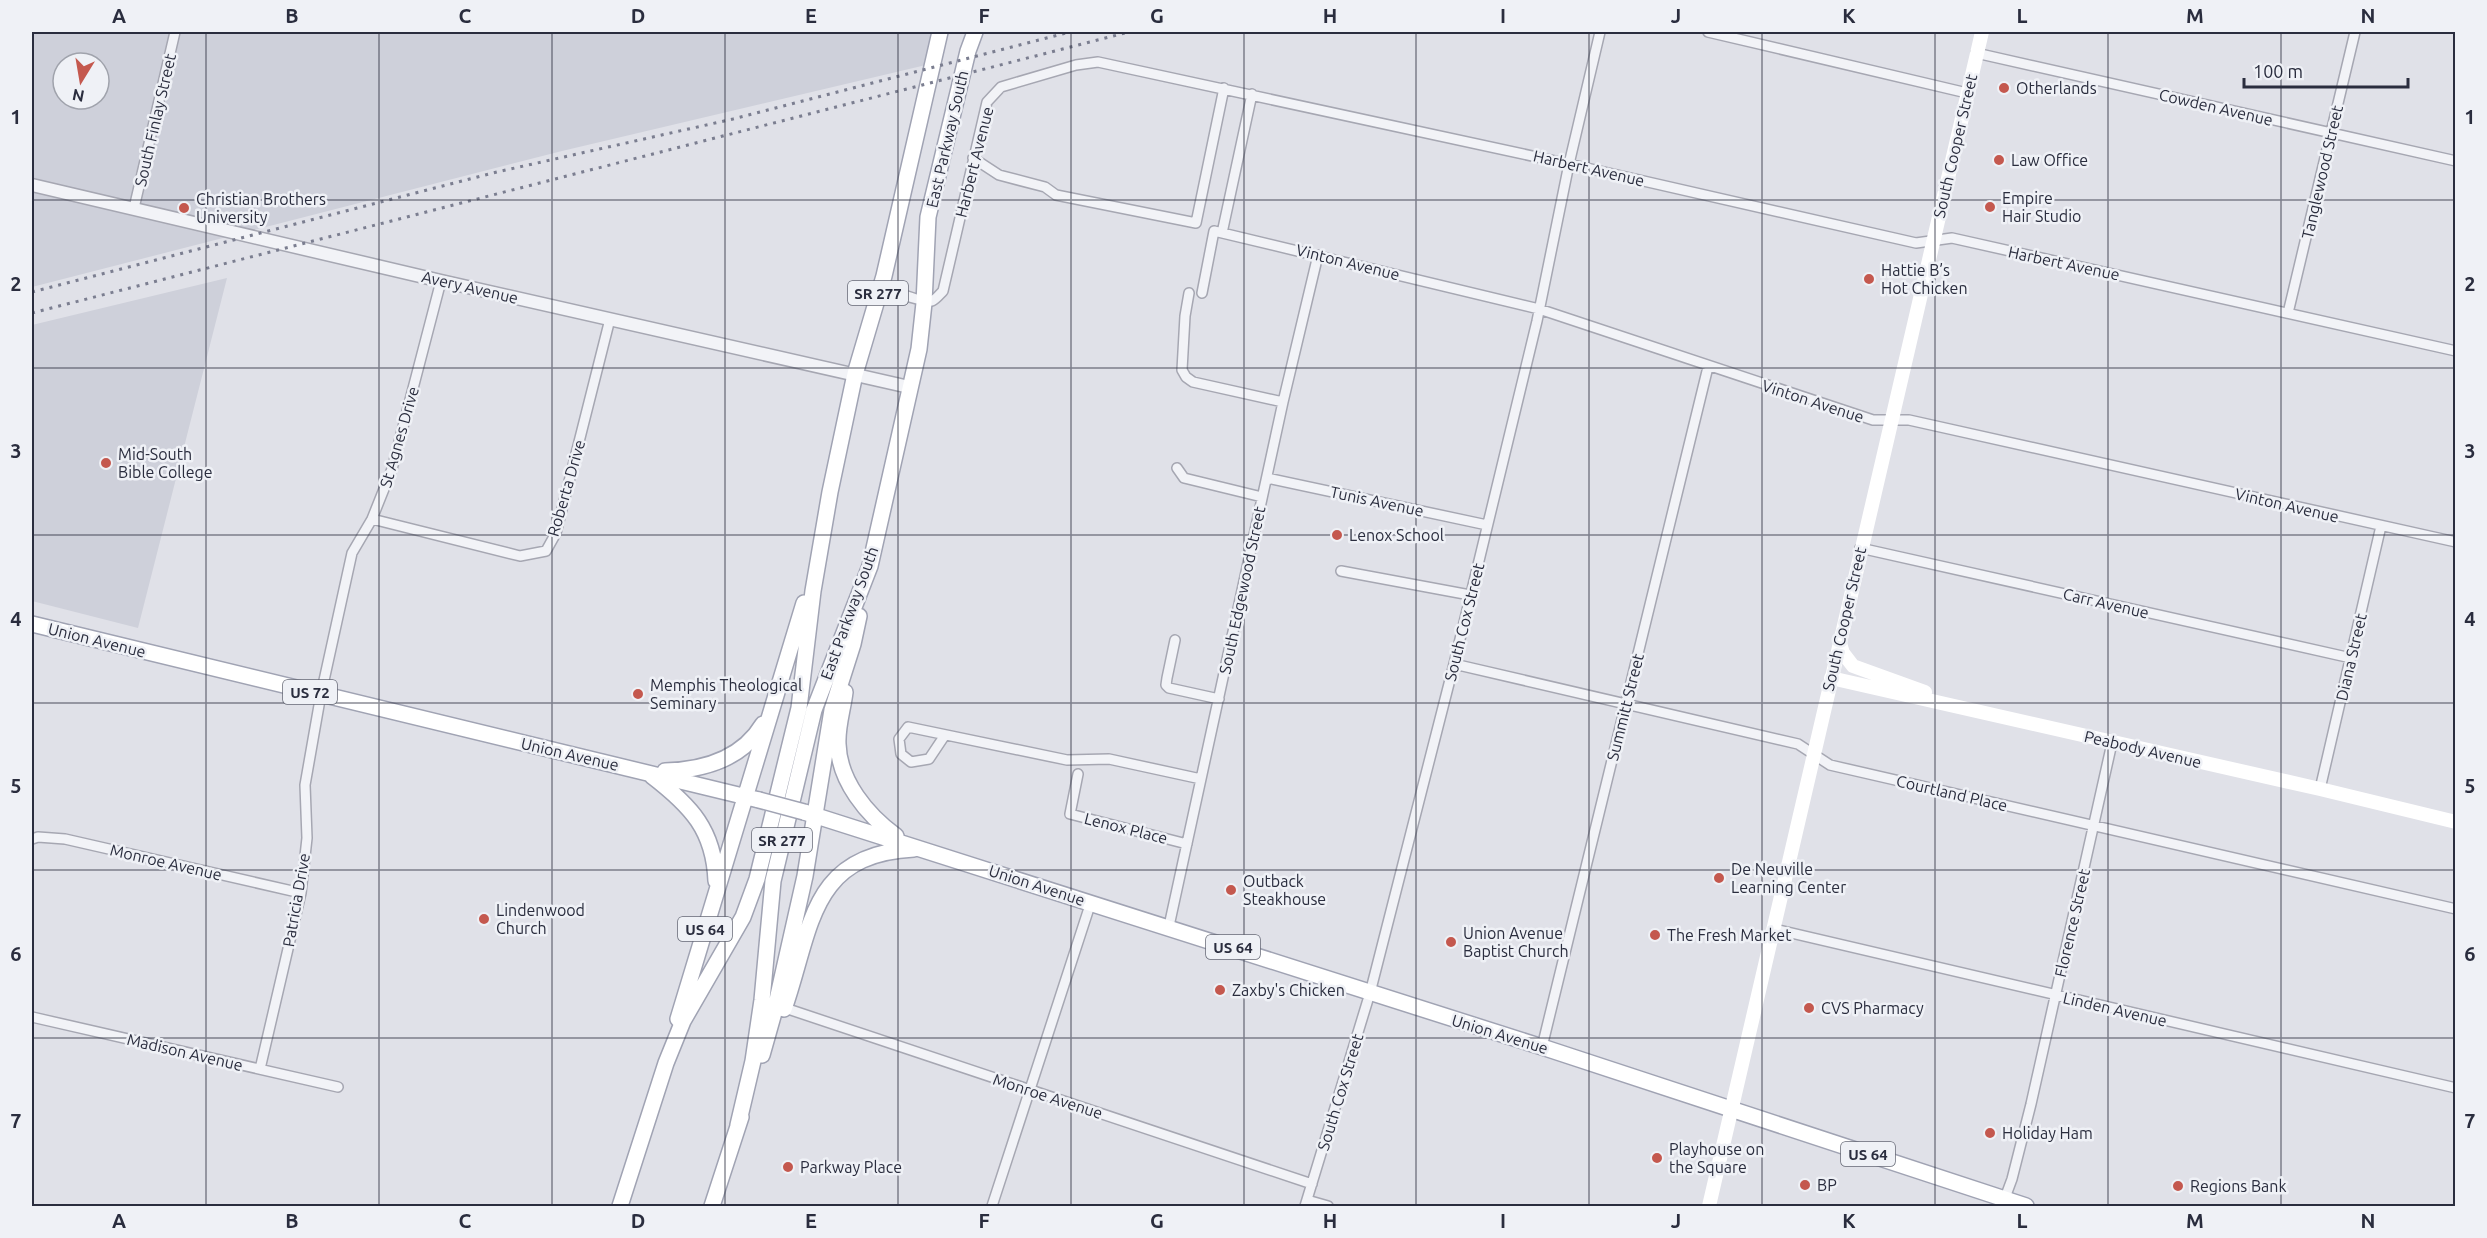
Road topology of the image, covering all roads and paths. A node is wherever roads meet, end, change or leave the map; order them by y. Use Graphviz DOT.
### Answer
graph roads {
  1 [pos="175,32"];
  2 [pos="940,32"];
  3 [pos="975,32"];
  4 [pos="1600,32"];
  5 [pos="1708,32"];
  6 [pos="1982,32"];
  7 [pos="2355,32"];
  8 [pos="1976,53"];
  9 [pos="1224,88"];
  10 [pos="1966,93"];
  11 [pos="1252,94"];
  12 [pos="2332,133"];
  13 [pos="974,158"];
  14 [pos="2456,161"];
  15 [pos="1569,164"];
  16 [pos="32,185"];
  17 [pos="134,208"];
  18 [pos="1218,232"];
  19 [pos="1933,240"];
  20 [pos="1318,255"];
  21 [pos="441,281"];
  22 [pos="880,287"];
  23 [pos="1189,293"];
  24 [pos="1202,293"];
  25 [pos="924,303"];
  26 [pos="1539,309"];
  27 [pos="2288,313"];
  28 [pos="610,320"];
  29 [pos="2456,351"];
  30 [pos="1708,367"];
  31 [pos="855,374"];
  32 [pos="909,387"];
  33 [pos="1283,402"];
  34 [pos="1890,420"];
  35 [pos="1177,468"];
  36 [pos="1267,478"];
  37 [pos="1262,497"];
  38 [pos="372,519"];
  39 [pos="1487,525"];
  40 [pos="2381,526"];
  41 [pos="2456,542"];
  42 [pos="1860,548"];
  43 [pos="819,555"];
  44 [pos="870,566"];
  45 [pos="1341,571"];
  46 [pos="1470,595"];
  47 [pos="32,624"];
  48 [pos="1839,639"];
  49 [pos="1175,640"];
  50 [pos="853,644"];
  51 [pos="2351,658"];
  52 [pos="1454,664"];
  53 [pos="1831,678"];
  54 [pos="321,694"];
  55 [pos="1219,699"];
  56 [pos="1932,701"];
  57 [pos="1625,703"];
  58 [pos="770,713"];
  59 [pos="945,735"];
  60 [pos="2112,742"];
  61 [pos="1814,755"];
  62 [pos="647,772"];
  63 [pos="1078,774"];
  64 [pos="1201,779"];
  65 [pos="2319,789"];
  66 [pos="752,798"];
  67 [pos="810,813"];
  68 [pos="2456,822"];
  69 [pos="2094,825"];
  70 [pos="32,839"];
  71 [pos="906,843"];
  72 [pos="1187,844"];
  73 [pos="923,849"];
  74 [pos="717,890"];
  75 [pos="301,893"];
  76 [pos="1091,902"];
  77 [pos="2456,909"];
  78 [pos="1169,926"];
  79 [pos="1774,929"];
  80 [pos="1370,993"];
  81 [pos="2055,996"];
  82 [pos="785,1008"];
  83 [pos="32,1017"];
  84 [pos="1542,1047"];
  85 [pos="666,1063"];
  86 [pos="260,1069"];
  87 [pos="758,1070"];
  88 [pos="338,1087"];
  89 [pos="2456,1088"];
  90 [pos="1029,1089"];
  91 [pos="1732,1108"];
  92 [pos="738,1125"];
  93 [pos="1312,1184"];
  94 [pos="2003,1202"];
  95 [pos="1306,1203"];
  96 [pos="620,1206"];
  97 [pos="712,1206"];
  98 [pos="992,1206"];
  99 [pos="1328,1206"];
  100 [pos="1708,1206"];
  101 [pos="2026,1206"];
  1 -- 17 [label="street, South Finlay Street"];
  2 -- 22 [label="main road, East Parkway South / SR 277"];
  3 -- 25 [label="main road, East Parkway South / SR 277"];
  4 -- 15 [label="street, South Cox Street"];
  5 -- 10 [label="street"];
  6 -- 8 [label="main road, South Cooper Street"];
  7 -- 12 [label="street, Tanglewood Street"];
  8 -- 10 [label="main road, South Cooper Street"];
  8 -- 12 [label="street, Cowden Avenue"];
  9 -- 11 [label="street, Harbert Avenue"];
  9 -- 13 [label="street, Harbert Avenue"];
  9 -- 13 [label="street"];
  10 -- 19 [label="main road, South Cooper Street"];
  11 -- 15 [label="street, Harbert Avenue"];
  11 -- 18 [label="street"];
  12 -- 14 [label="street, Cowden Avenue"];
  12 -- 27 [label="street, Tanglewood Street"];
  13 -- 25 [label="street, Harbert Avenue"];
  15 -- 19 [label="street, Harbert Avenue"];
  15 -- 26 [label="street, South Cox Street"];
  16 -- 17 [label="street, Avery Avenue"];
  17 -- 21 [label="street, Avery Avenue"];
  18 -- 20 [label="street, Vinton Avenue"];
  18 -- 24 [label="street"];
  19 -- 27 [label="street, Harbert Avenue"];
  19 -- 34 [label="main road, South Cooper Street"];
  20 -- 26 [label="street, Vinton Avenue"];
  20 -- 33 [label="street, South Edgewood Street"];
  21 -- 28 [label="street, Avery Avenue"];
  21 -- 38 [label="street, St Agnes Drive"];
  22 -- 25 [label="street"];
  22 -- 31 [label="main road, East Parkway South / SR 277"];
  23 -- 33 [label="street"];
  25 -- 32 [label="main road, East Parkway South / SR 277"];
  26 -- 30 [label="street, Vinton Avenue"];
  26 -- 39 [label="street, South Cox Street"];
  27 -- 29 [label="street, Harbert Avenue"];
  28 -- 31 [label="street, Avery Avenue"];
  28 -- 38 [label="street, Roberta Drive"];
  30 -- 34 [label="street, Vinton Avenue"];
  30 -- 57 [label="street, Summitt Street"];
  31 -- 32 [label="street, Avery Avenue"];
  31 -- 43 [label="main road, East Parkway South / SR 277"];
  32 -- 44 [label="main road, East Parkway South / SR 277"];
  33 -- 36 [label="street, South Edgewood Street"];
  34 -- 40 [label="street, Vinton Avenue"];
  34 -- 42 [label="main road, South Cooper Street"];
  35 -- 37 [label="street"];
  36 -- 37 [label="street, South Edgewood Street"];
  36 -- 39 [label="street, Tunis Avenue"];
  37 -- 55 [label="street, South Edgewood Street"];
  38 -- 54 [label="street, St Agnes Drive"];
  39 -- 46 [label="street, South Cox Street"];
  40 -- 41 [label="street, Vinton Avenue"];
  40 -- 51 [label="street, Diana Street"];
  42 -- 48 [label="main road, South Cooper Street"];
  42 -- 51 [label="street, Carr Avenue"];
  43 -- 58 [label="main road"];
  43 -- 85 [label="main road, East Parkway South"];
  44 -- 50 [label="main road"];
  44 -- 92 [label="main road, East Parkway South / SR 277"];
  45 -- 46 [label="street"];
  46 -- 52 [label="street, South Cox Street"];
  47 -- 54 [label="main road, Union Avenue / US 72"];
  48 -- 53 [label="main road, South Cooper Street"];
  48 -- 56 [label="main road"];
  49 -- 55 [label="street"];
  50 -- 67 [label="main road"];
  50 -- 71 [label="main road"];
  51 -- 65 [label="street, Diana Street"];
  52 -- 57 [label="street, Courtland Place"];
  52 -- 80 [label="street, South Cox Street"];
  53 -- 56 [label="main road, Peabody Avenue"];
  53 -- 61 [label="main road, South Cooper Street"];
  54 -- 62 [label="main road, Union Avenue / US 72"];
  54 -- 75 [label="street, Patricia Drive"];
  55 -- 64 [label="street, South Edgewood Street"];
  56 -- 60 [label="main road, Peabody Avenue"];
  57 -- 61 [label="street, Courtland Place"];
  57 -- 84 [label="street, Summitt Street"];
  58 -- 62 [label="main road"];
  58 -- 66 [label="main road"];
  59 -- 59 [label="street"];
  59 -- 64 [label="street"];
  60 -- 65 [label="main road, Peabody Avenue"];
  60 -- 69 [label="street, Florence Street"];
  61 -- 69 [label="street, Courtland Place"];
  61 -- 79 [label="main road, South Cooper Street"];
  62 -- 66 [label="main road, Union Avenue / US 72"];
  62 -- 74 [label="main road"];
  63 -- 72 [label="street, Lenox Place"];
  64 -- 72 [label="street, South Edgewood Street"];
  65 -- 68 [label="main road, Peabody Avenue"];
  66 -- 67 [label="main road, Union Avenue / US 64, bridge"];
  66 -- 74 [label="main road, US 64"];
  67 -- 71 [label="main road, Union Avenue / US 64"];
  67 -- 87 [label="main road"];
  69 -- 77 [label="street, Courtland Place"];
  69 -- 81 [label="street, Florence Street"];
  70 -- 75 [label="street, Monroe Avenue"];
  71 -- 73 [label="main road, Union Avenue / US 64"];
  72 -- 78 [label="street, South Edgewood Street"];
  73 -- 76 [label="main road, Union Avenue / US 64"];
  73 -- 82 [label="main road, US 64"];
  74 -- 85 [label="main road, US 64"];
  75 -- 86 [label="street, Patricia Drive"];
  76 -- 78 [label="main road, Union Avenue / US 64"];
  76 -- 90 [label="street"];
  78 -- 80 [label="main road, Union Avenue / US 64"];
  79 -- 81 [label="street, Linden Avenue"];
  79 -- 91 [label="main road, South Cooper Street"];
  80 -- 84 [label="main road, Union Avenue / US 64"];
  80 -- 93 [label="street, South Cox Street"];
  81 -- 89 [label="street, Linden Avenue"];
  81 -- 94 [label="street, Florence Street"];
  82 -- 87 [label="main road, US 64"];
  82 -- 90 [label="street, Monroe Avenue"];
  83 -- 86 [label="street, Madison Avenue"];
  84 -- 91 [label="main road, Union Avenue / US 64"];
  85 -- 96 [label="main road, US 64"];
  86 -- 88 [label="street, Madison Avenue"];
  87 -- 92 [label="main road, US 64"];
  90 -- 93 [label="street, Monroe Avenue"];
  90 -- 98 [label="street"];
  91 -- 94 [label="main road, Union Avenue / US 64"];
  91 -- 100 [label="main road, South Cooper Street"];
  92 -- 97 [label="main road, US 64"];
  93 -- 95 [label="street, South Cox Street"];
  94 -- 101 [label="main road, Union Avenue / US 64"];
  95 -- 99 [label="street"];
}
